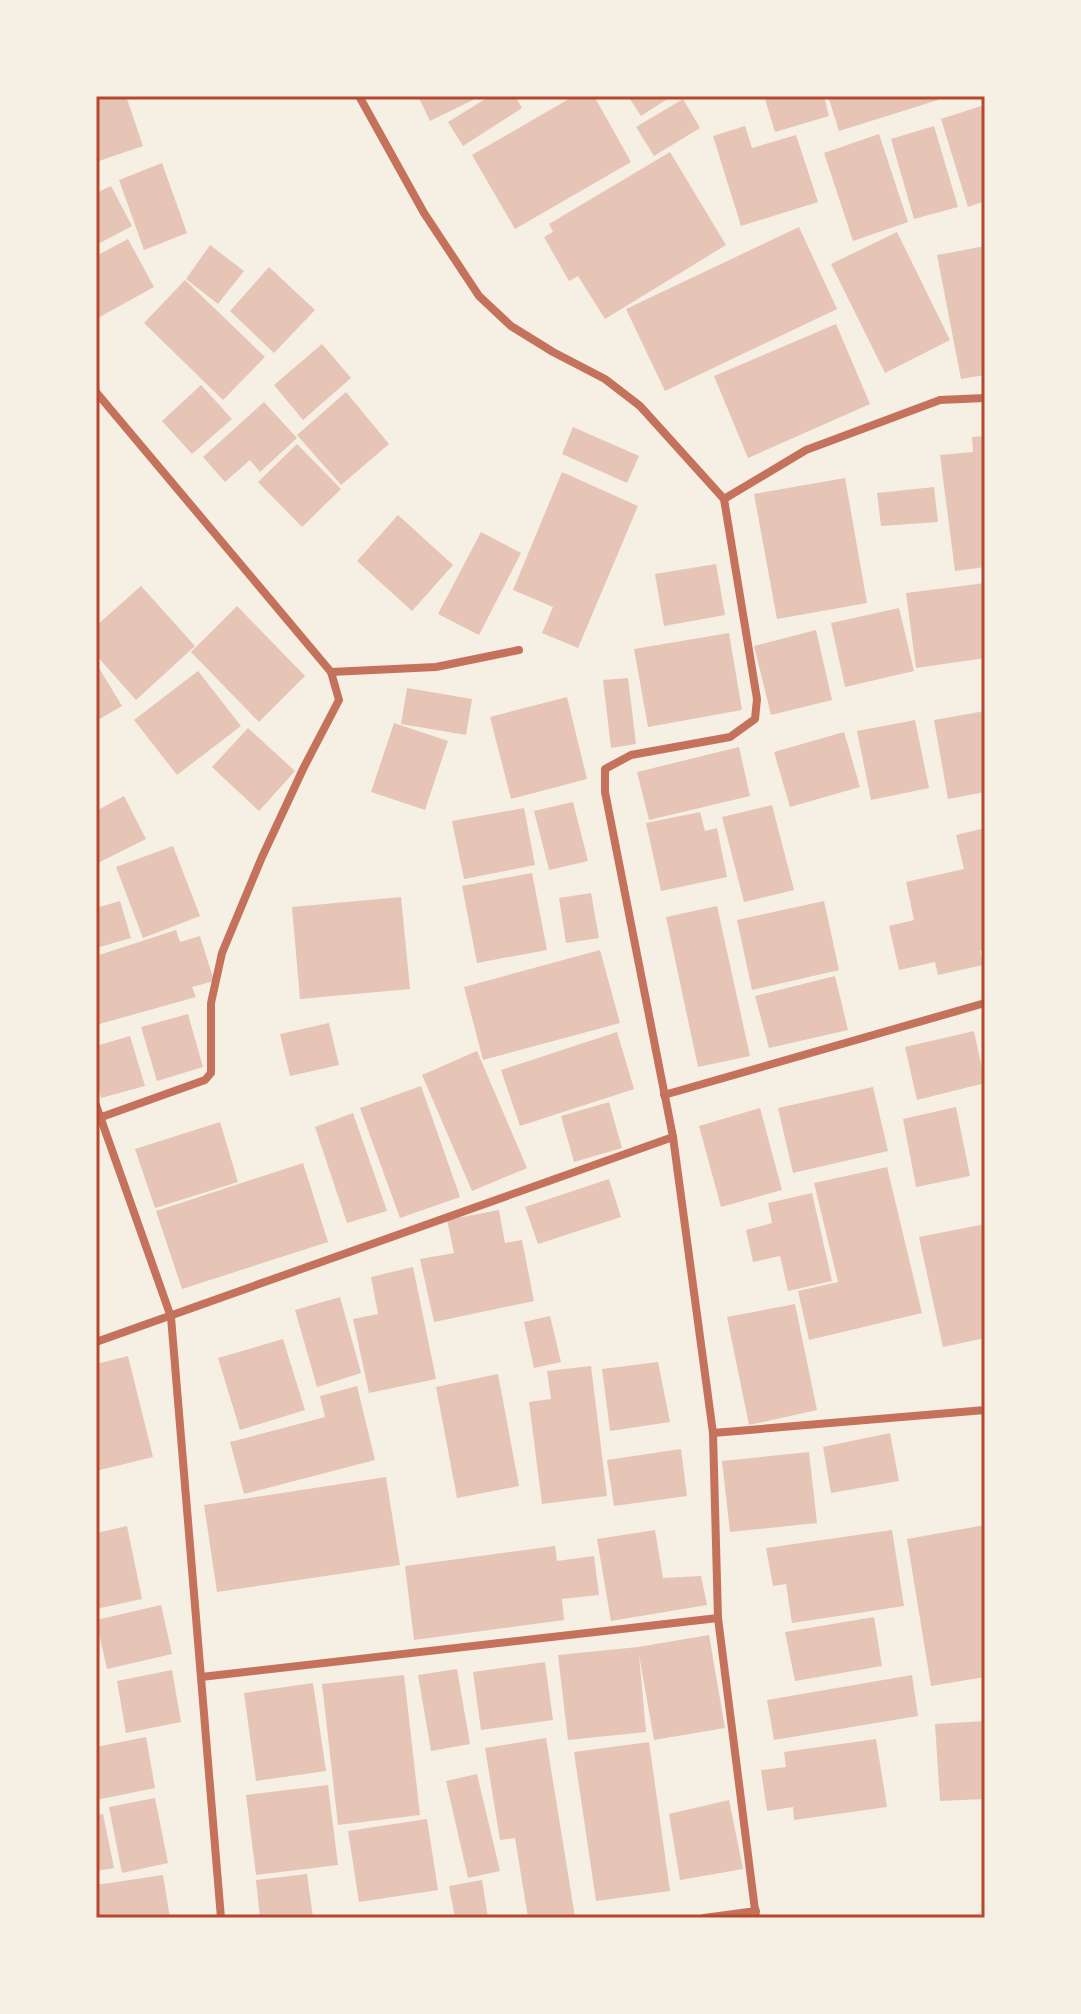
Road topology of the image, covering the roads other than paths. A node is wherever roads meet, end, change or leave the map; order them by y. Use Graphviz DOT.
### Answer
graph roads {
  1 [pos="359,96"];
  2 [pos="96,392"];
  3 [pos="985,398"];
  4 [pos="724,499"];
  5 [pos="519,650"];
  6 [pos="331,672"];
  7 [pos="985,1003"];
  8 [pos="664,1095"];
  9 [pos="96,1105"];
  10 [pos="99,1118"];
  11 [pos="673,1137"];
  12 [pos="171,1317"];
  13 [pos="96,1342"];
  14 [pos="985,1410"];
  15 [pos="713,1433"];
  16 [pos="718,1618"];
  17 [pos="201,1677"];
  18 [pos="756,1914"];
  19 [pos="221,1918"];
  20 [pos="704,1918"];
  1 -- 4 [label="street"];
  2 -- 6 [label="street"];
  3 -- 4 [label="street"];
  4 -- 8 [label="street"];
  5 -- 6 [label="street"];
  6 -- 10 [label="street"];
  7 -- 8 [label="street"];
  8 -- 11 [label="street"];
  9 -- 10 [label="street"];
  10 -- 12 [label="street"];
  11 -- 12 [label="street"];
  11 -- 15 [label="street"];
  12 -- 13 [label="street"];
  12 -- 17 [label="street"];
  14 -- 15 [label="street"];
  15 -- 16 [label="street"];
  16 -- 17 [label="street"];
  16 -- 18 [label="street"];
  17 -- 19 [label="street"];
  18 -- 20 [label="street"];
}
